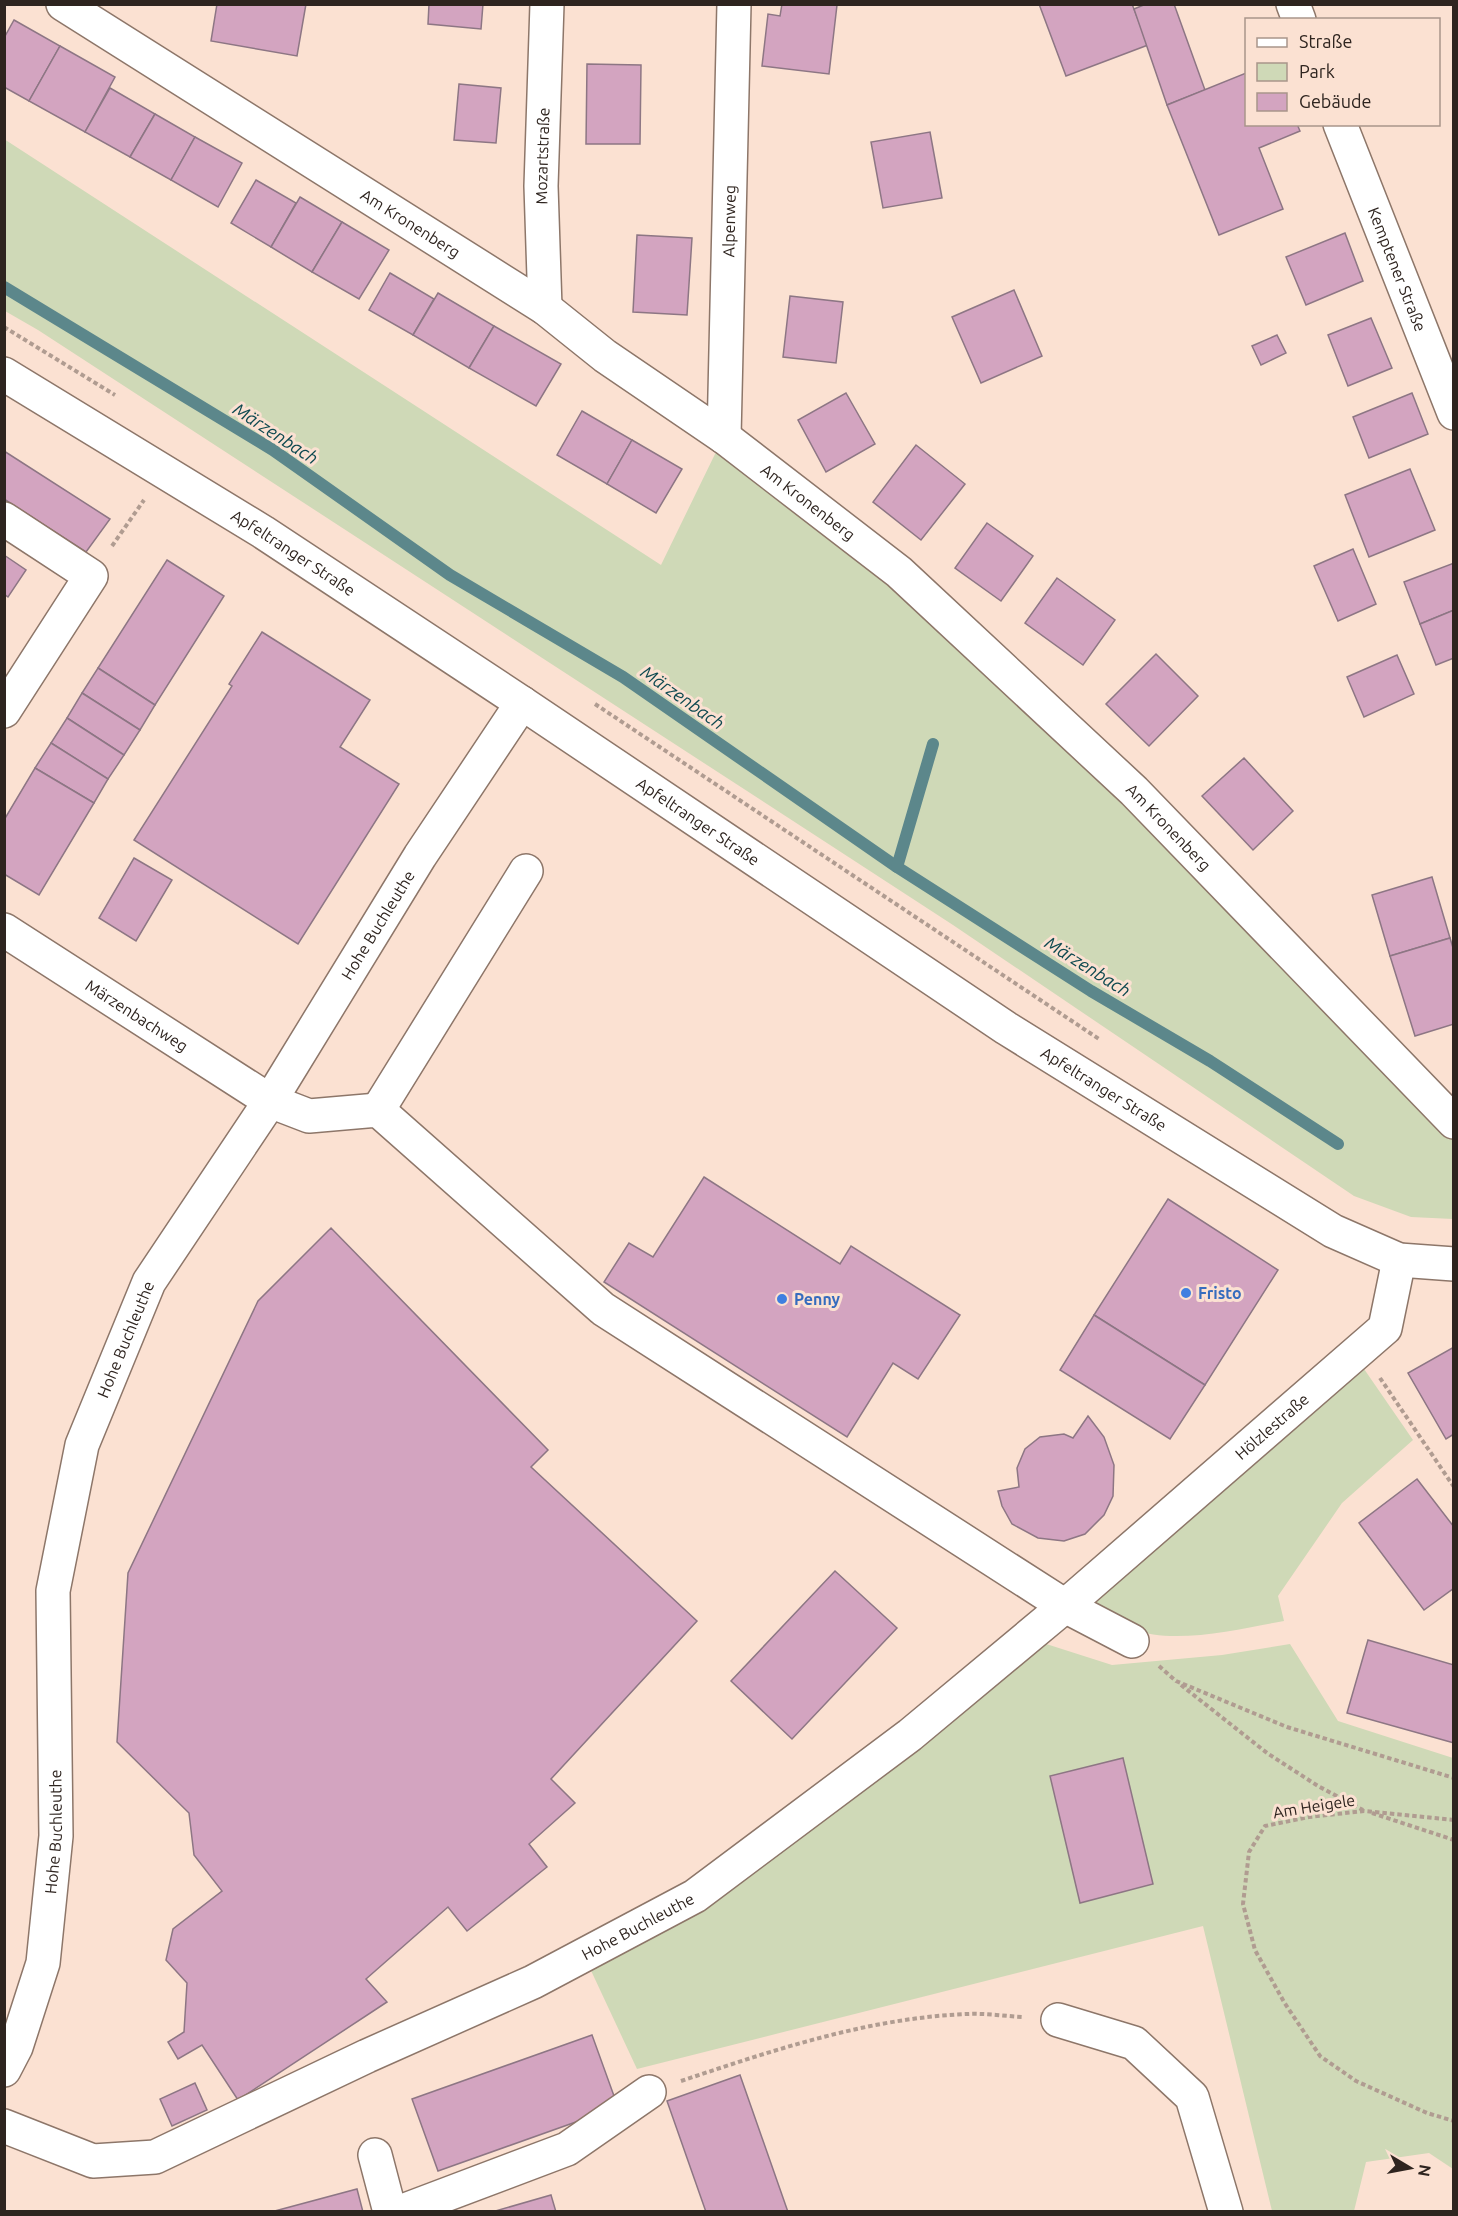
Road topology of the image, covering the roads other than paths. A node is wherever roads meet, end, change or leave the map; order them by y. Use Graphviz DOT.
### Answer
graph roads {
  1 [pos="547,4"];
  2 [pos="734,4"];
  3 [pos="81,10"];
  4 [pos="1341,126"];
  5 [pos="545,308"];
  6 [pos="4,374"];
  7 [pos="1454,413"];
  8 [pos="724,437"];
  9 [pos="4,519"];
  10 [pos="522,703"];
  11 [pos="4,711"];
  12 [pos="526,871"];
  13 [pos="4,930"];
  14 [pos="270,1101"];
  15 [pos="378,1110"];
  16 [pos="1454,1122"];
  17 [pos="1399,1260"];
  18 [pos="1454,1264"];
  19 [pos="1065,1606"];
  20 [pos="1132,1641"];
  21 [pos="1058,2020"];
  22 [pos="4,2070"];
  23 [pos="650,2092"];
  24 [pos="4,2126"];
  25 [pos="375,2155"];
  26 [pos="390,2211"];
  27 [pos="400,2211"];
  28 [pos="1226,2211"];
  1 -- 5 [label="street, Mozartstraße"];
  2 -- 8 [label="street, Alpenweg"];
  3 -- 5 [label="street, Am Kronenberg"];
  4 -- 7 [label="street, Kemptener Straße"];
  5 -- 8 [label="street, Am Kronenberg"];
  6 -- 10 [label="street, Apfeltranger Straße"];
  8 -- 16 [label="street, Am Kronenberg"];
  9 -- 11 [label="street"];
  10 -- 14 [label="street, Hohe Buchleuthe"];
  10 -- 17 [label="street, Apfeltranger Straße"];
  12 -- 15 [label="street"];
  13 -- 14 [label="street, Märzenbachweg"];
  14 -- 15 [label="street, Märzenbachweg"];
  14 -- 22 [label="street, Hohe Buchleuthe"];
  15 -- 19 [label="street"];
  17 -- 18 [label="street"];
  17 -- 19 [label="street, Hölzlestraße"];
  19 -- 20 [label="street"];
  19 -- 24 [label="street, Hohe Buchleuthe"];
  21 -- 28 [label="street"];
  23 -- 27 [label="street"];
  25 -- 26 [label="street"];
}
